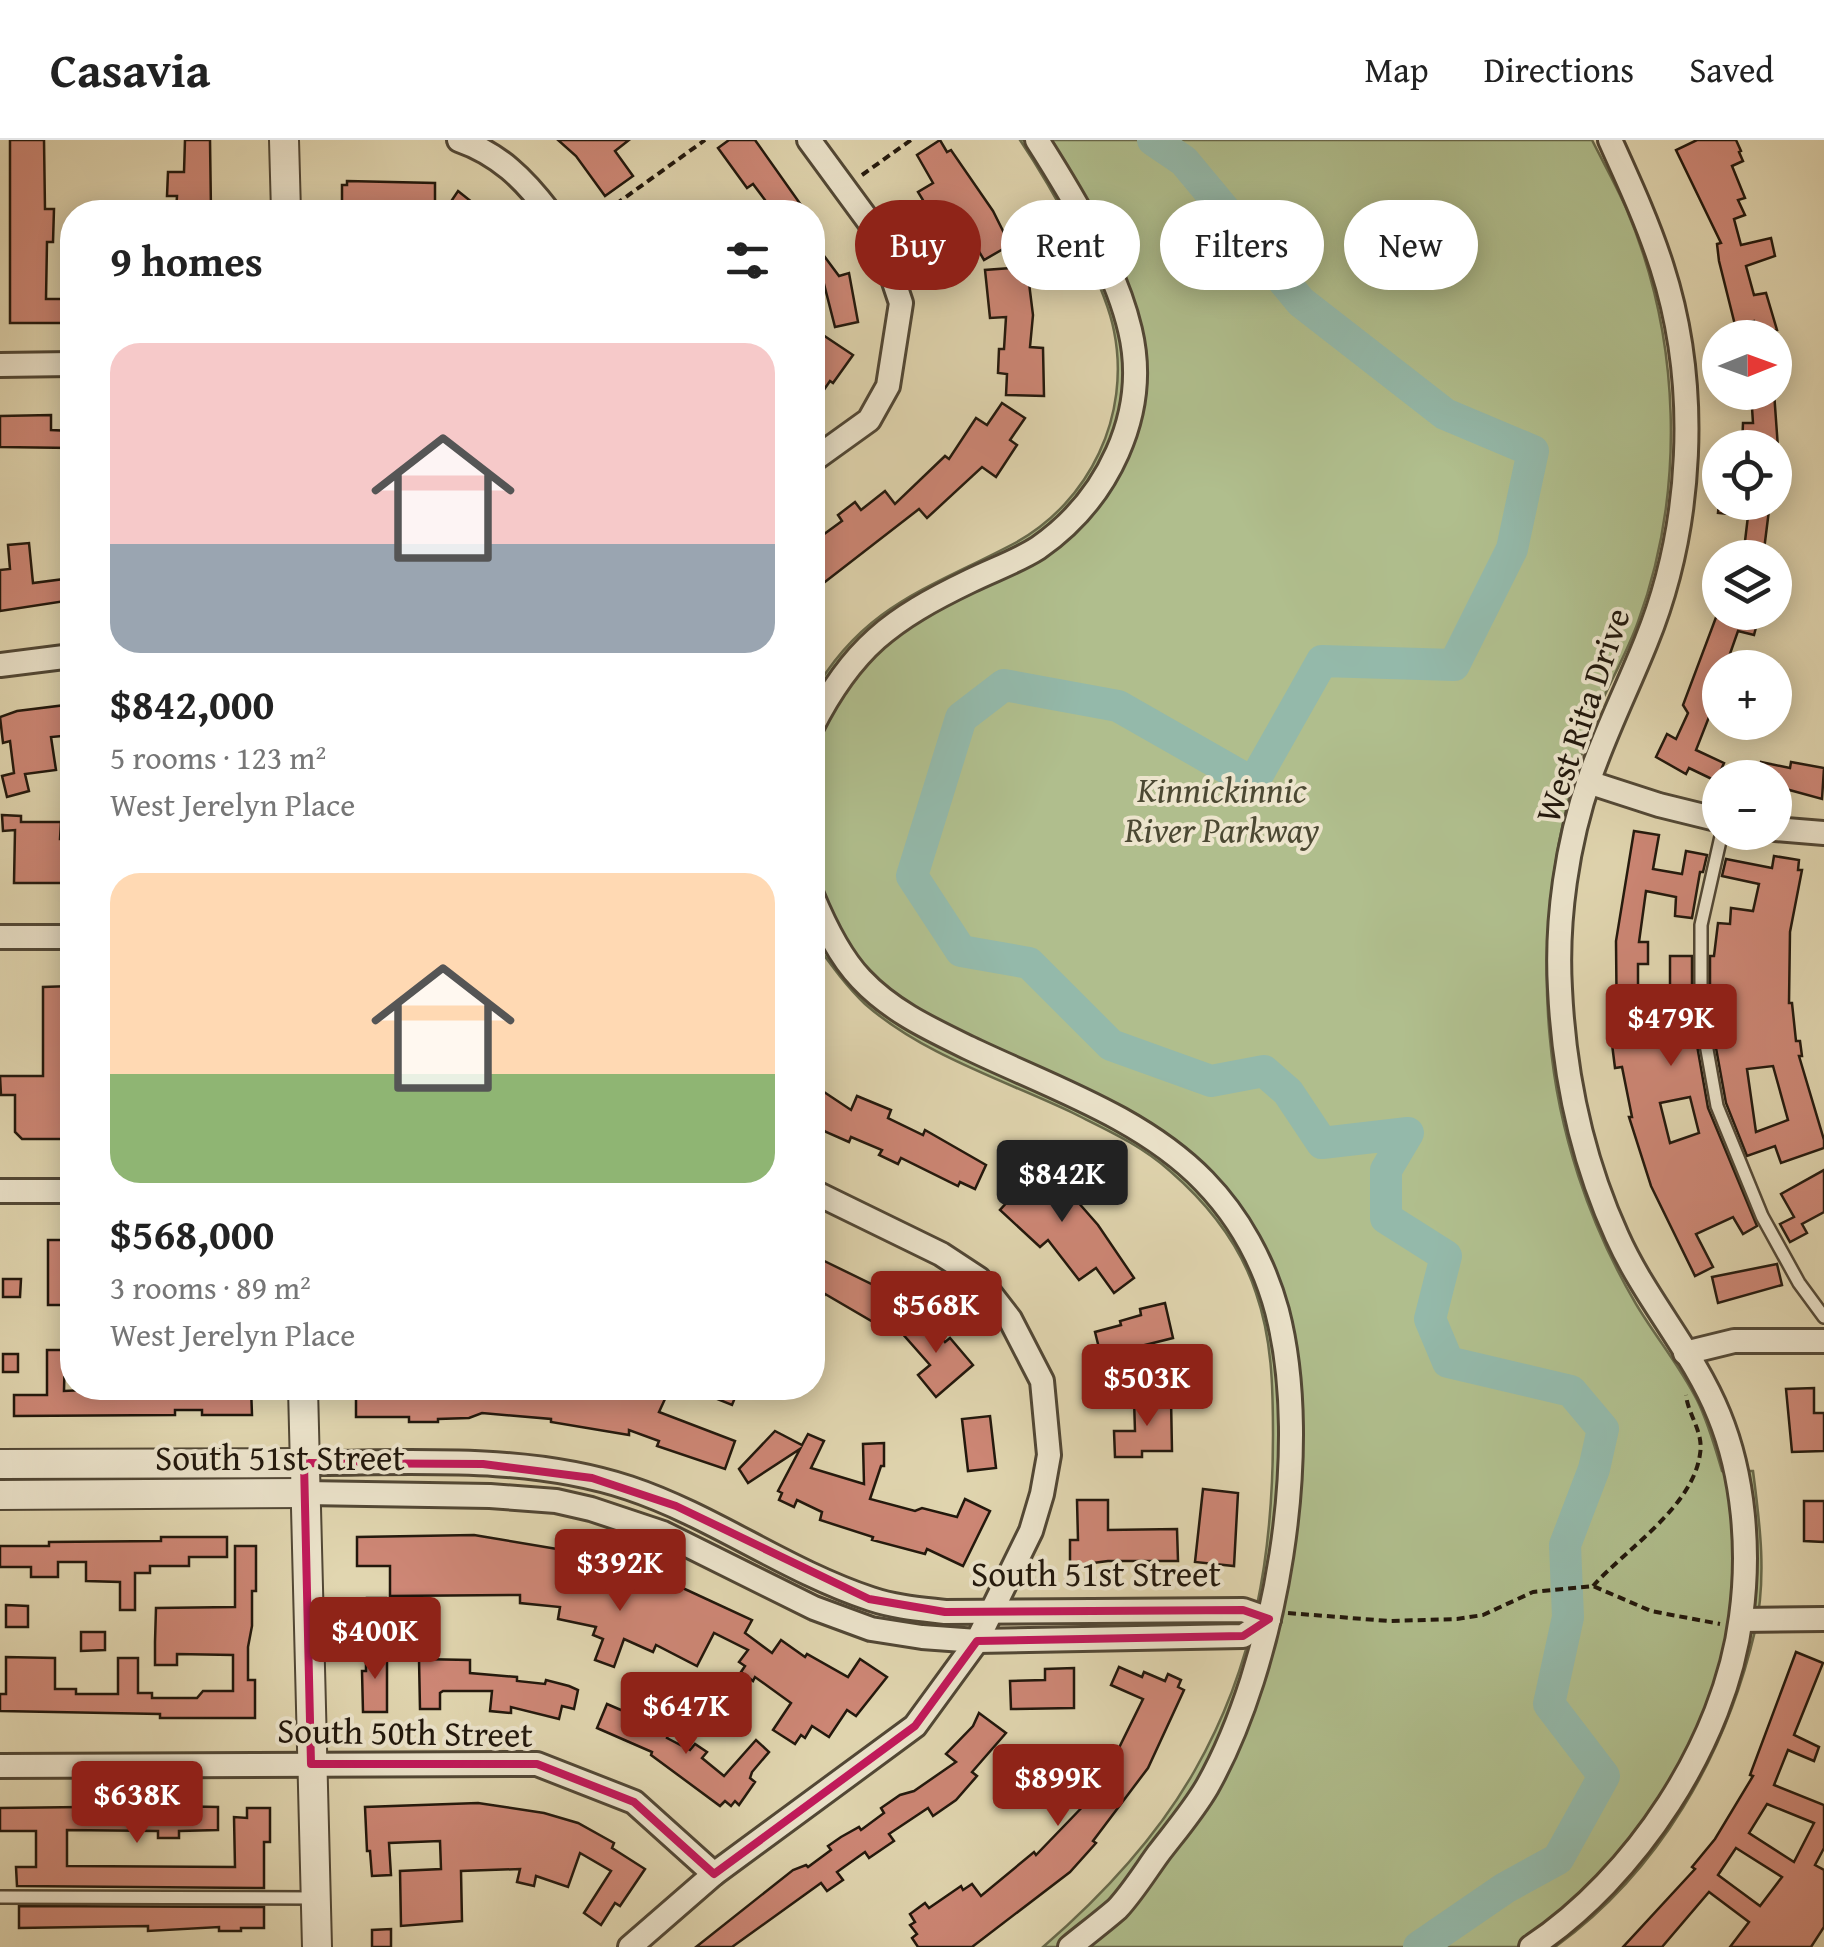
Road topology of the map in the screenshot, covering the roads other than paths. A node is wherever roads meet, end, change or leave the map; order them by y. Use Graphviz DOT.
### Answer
graph roads {
  1 [pos="284,140"];
  2 [pos="459,140"];
  3 [pos="808,140"];
  4 [pos="1036,140"];
  5 [pos="1610,140"];
  6 [pos="286,200"];
  7 [pos="541,200"];
  8 [pos="0,364"];
  9 [pos="60,364"];
  10 [pos="825,452"];
  11 [pos="60,658"];
  12 [pos="0,665"];
  13 [pos="825,702"];
  14 [pos="1588,782"];
  15 [pos="1702,815"];
  16 [pos="1792,830"];
  17 [pos="1824,833"];
  18 [pos="1718,850"];
  19 [pos="825,926"];
  20 [pos="0,936"];
  21 [pos="60,937"];
  22 [pos="0,1192"];
  23 [pos="60,1192"];
  24 [pos="825,1197"];
  25 [pos="1824,1317"];
  26 [pos="1824,1341"];
  27 [pos="1685,1352"];
  28 [pos="303,1400"];
  29 [pos="304,1463"];
  30 [pos="0,1464"];
  31 [pos="627,1487"];
  32 [pos="305,1493"];
  33 [pos="0,1495"];
  34 [pos="618,1517"];
  35 [pos="992,1611"];
  36 [pos="1269,1619"];
  37 [pos="1824,1619"];
  38 [pos="1732,1622"];
  39 [pos="977,1640"];
  40 [pos="311,1764"];
  41 [pos="0,1766"];
  42 [pos="714,1874"];
  43 [pos="0,1897"];
  44 [pos="315,1898"];
  45 [pos="316,1947"];
  46 [pos="630,1947"];
  47 [pos="1070,1947"];
  48 [pos="1532,1947"];
  1 -- 6 [label="street"];
  2 -- 7 [label="street"];
  3 -- 10 [label="street"];
  4 -- 13 [label="street"];
  5 -- 14 [label="street, West Rita Drive"];
  8 -- 9 [label="street"];
  11 -- 12 [label="street"];
  14 -- 15 [label="street"];
  14 -- 27 [label="street, West Rita Drive"];
  16 -- 17 [label="street"];
  18 -- 25 [label="lane"];
  19 -- 36 [label="street"];
  20 -- 21 [label="street"];
  22 -- 23 [label="street"];
  24 -- 35 [label="street"];
  26 -- 27 [label="street"];
  27 -- 38 [label="street, West Rita Drive"];
  28 -- 29 [label="street"];
  29 -- 30 [label="street, South 51st Street"];
  29 -- 31 [label="street, South 51st Street"];
  29 -- 32 [label="street"];
  31 -- 34 [label="street"];
  31 -- 35 [label="street, South 51st Street"];
  32 -- 33 [label="street, South 51st Street"];
  32 -- 34 [label="street, South 51st Street"];
  32 -- 40 [label="street"];
  34 -- 39 [label="street, South 51st Street"];
  35 -- 36 [label="street, South 51st Street"];
  35 -- 39 [label="street"];
  36 -- 39 [label="street, South 51st Street"];
  36 -- 47 [label="street"];
  37 -- 38 [label="street"];
  38 -- 48 [label="street, West Rita Drive"];
  39 -- 42 [label="street"];
  40 -- 41 [label="street, South 50th Street"];
  40 -- 42 [label="street, South 50th Street"];
  40 -- 44 [label="street"];
  42 -- 46 [label="street"];
  43 -- 44 [label="lane"];
  44 -- 45 [label="street"];
}
